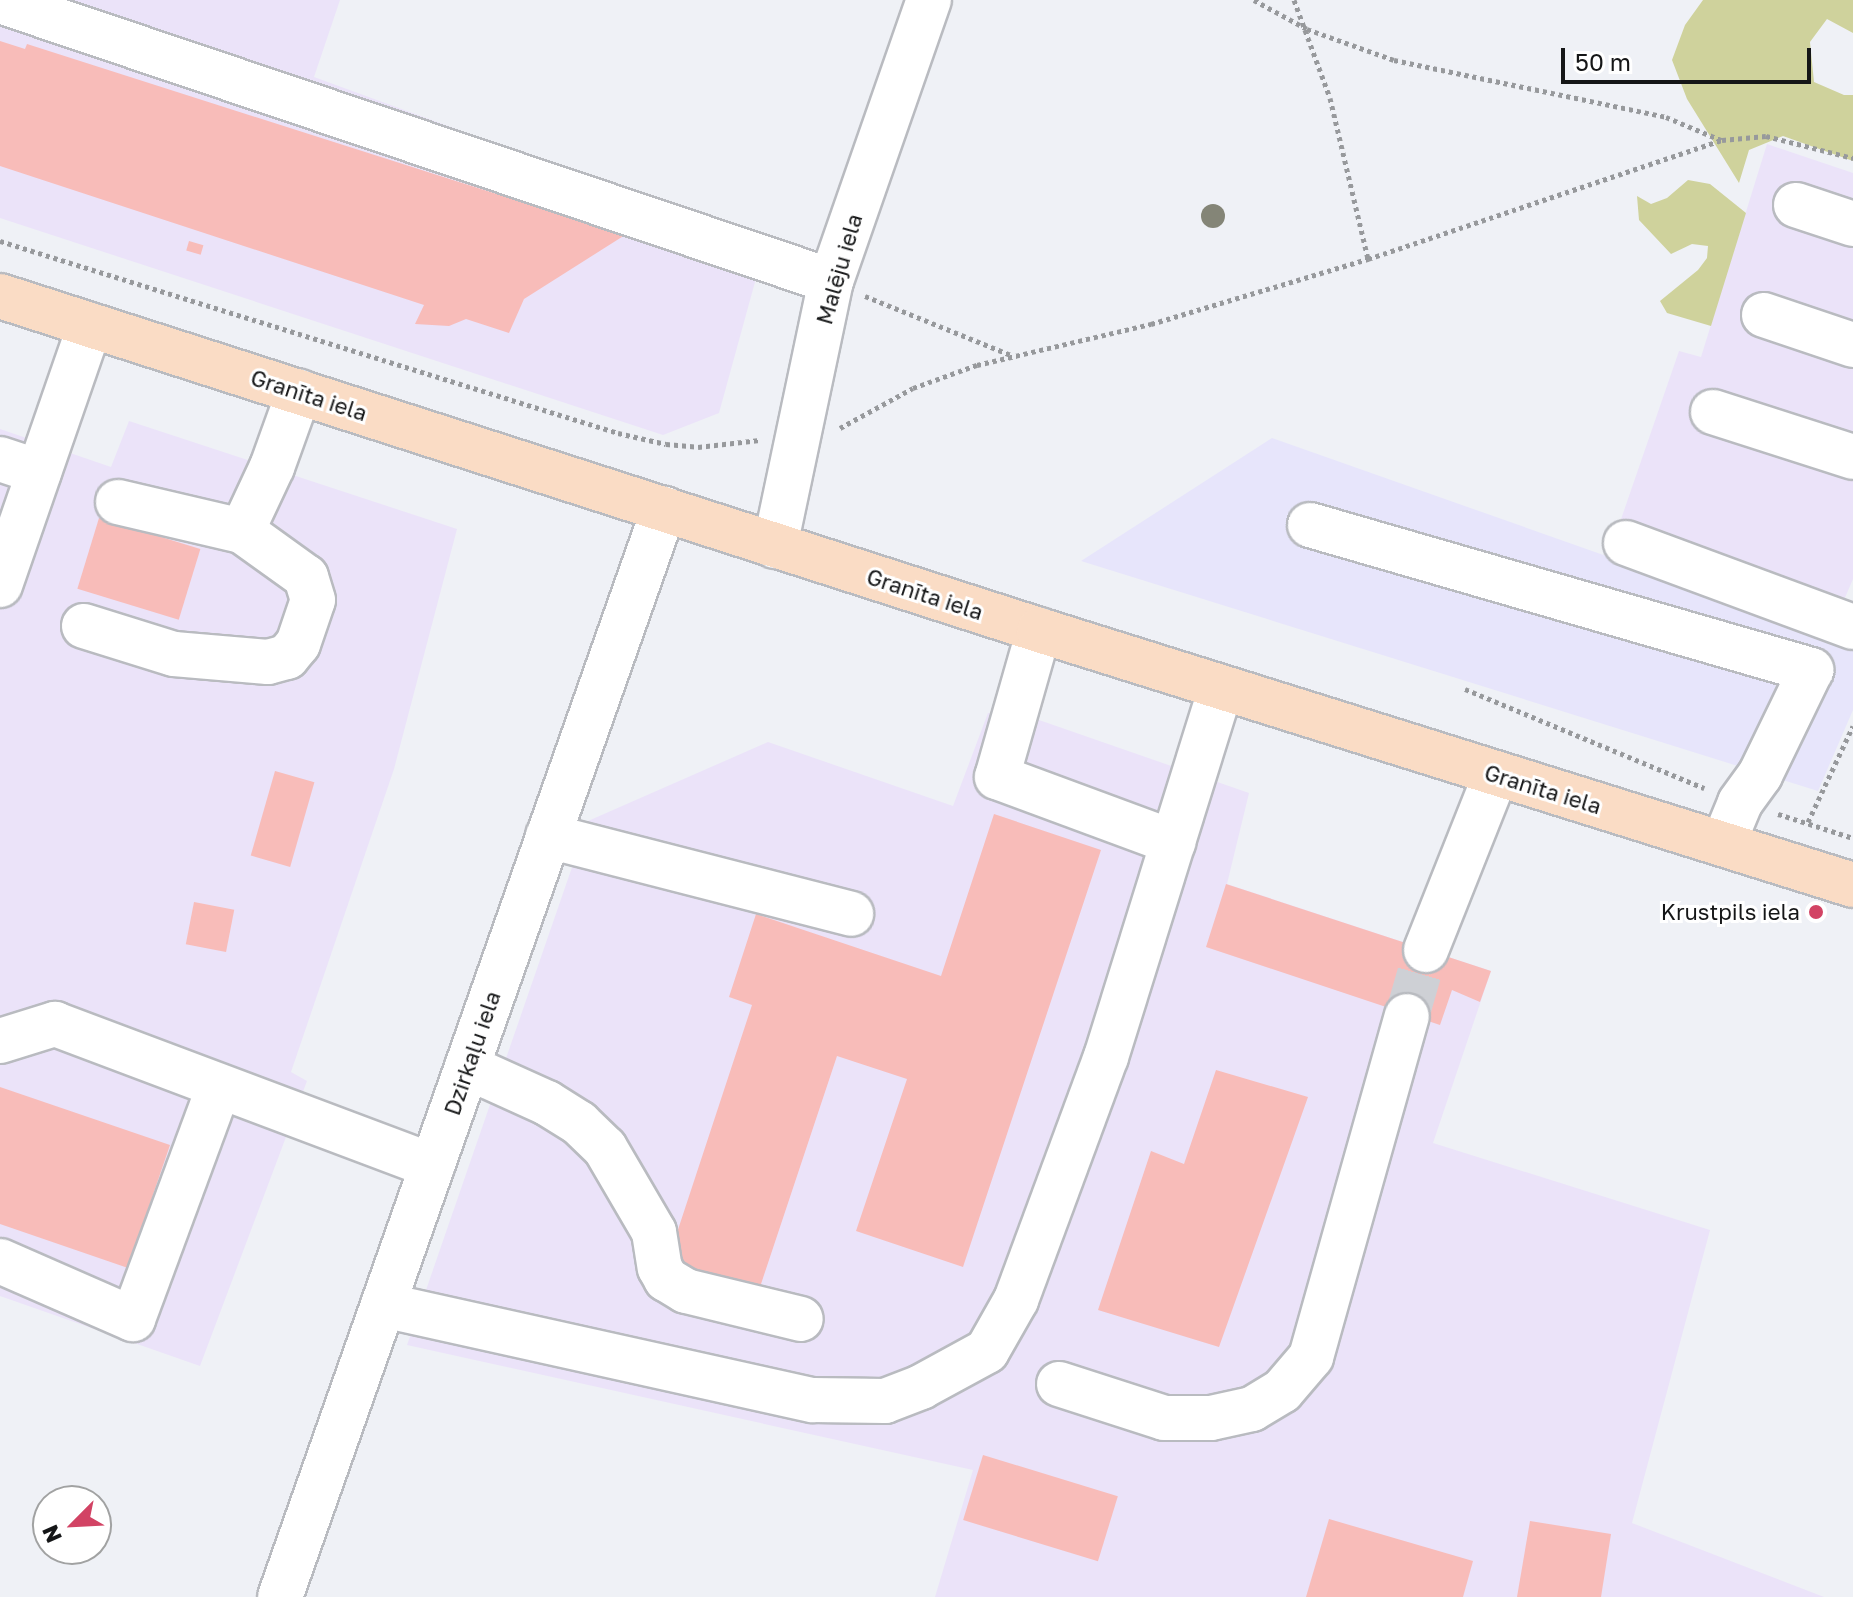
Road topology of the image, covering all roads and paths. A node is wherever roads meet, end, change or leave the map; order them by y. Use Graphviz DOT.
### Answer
graph roads {
  1 [pos="929,0"];
  2 [pos="1254,0"];
  3 [pos="1294,0"];
  4 [pos="0,1"];
  5 [pos="1307,29"];
  6 [pos="1722,140"];
  7 [pos="1853,158"];
  8 [pos="1796,205"];
  9 [pos="1853,224"];
  10 [pos="0,241"];
  11 [pos="1368,259"];
  12 [pos="831,281"];
  13 [pos="0,296"];
  14 [pos="1764,315"];
  15 [pos="90,325"];
  16 [pos="1853,345"];
  17 [pos="1012,355"];
  18 [pos="299,392"];
  19 [pos="1713,412"];
  20 [pos="800,440"];
  21 [pos="1853,457"];
  22 [pos="20,466"];
  23 [pos="118,502"];
  24 [pos="664,509"];
  25 [pos="1310,525"];
  26 [pos="242,531"];
  27 [pos="1626,543"];
  28 [pos="775,546"];
  29 [pos="0,585"];
  30 [pos="84,626"];
  31 [pos="1853,627"];
  32 [pos="1039,630"];
  33 [pos="1221,688"];
  34 [pos="1465,689"];
  35 [pos="1853,726"];
  36 [pos="1496,774"];
  37 [pos="1740,803"];
  38 [pos="1808,822"];
  39 [pos="548,836"];
  40 [pos="1853,838"];
  41 [pos="1173,842"];
  42 [pos="1723,844"];
  43 [pos="1853,885"];
  44 [pos="851,914"];
  45 [pos="1426,950"];
  46 [pos="1407,1016"];
  47 [pos="0,1041"];
  48 [pos="467,1067"];
  49 [pos="219,1086"];
  50 [pos="432,1166"];
  51 [pos="0,1261"];
  52 [pos="383,1305"];
  53 [pos="801,1319"];
  54 [pos="1059,1384"];
  55 [pos="280,1597"];
  1 -- 12 [label="street, Malēju iela"];
  2 -- 5 [label="path"];
  3 -- 5 [label="path"];
  4 -- 12 [label="street"];
  5 -- 6 [label="path"];
  5 -- 11 [label="path"];
  6 -- 7 [label="path"];
  6 -- 11 [label="path"];
  8 -- 9 [label="street"];
  10 -- 20 [label="path"];
  11 -- 17 [label="path"];
  12 -- 17 [label="path"];
  12 -- 20 [label="street, Malēju iela"];
  13 -- 15 [label="main road, Granīta iela"];
  14 -- 16 [label="street"];
  15 -- 18 [label="main road, Granīta iela"];
  15 -- 22 [label="street"];
  17 -- 20 [label="path"];
  18 -- 24 [label="main road, Granīta iela"];
  18 -- 26 [label="street"];
  19 -- 21 [label="street"];
  20 -- 28 [label="street, Malēju iela"];
  22 -- 29 [label="street"];
  23 -- 26 [label="street"];
  24 -- 28 [label="main road, Granīta iela"];
  24 -- 39 [label="street, Dzirkaļu iela"];
  25 -- 37 [label="street"];
  26 -- 30 [label="street"];
  27 -- 31 [label="street"];
  28 -- 32 [label="main road, Granīta iela"];
  32 -- 33 [label="main road, Granīta iela"];
  32 -- 41 [label="street"];
  33 -- 36 [label="main road, Granīta iela"];
  33 -- 41 [label="street"];
  34 -- 37 [label="path"];
  35 -- 38 [label="path"];
  36 -- 42 [label="main road, Granīta iela"];
  36 -- 45 [label="street"];
  37 -- 38 [label="path"];
  37 -- 42 [label="street"];
  38 -- 40 [label="path"];
  39 -- 44 [label="street"];
  39 -- 48 [label="street, Dzirkaļu iela"];
  41 -- 52 [label="street"];
  42 -- 43 [label="main road, Granīta iela"];
  46 -- 54 [label="street"];
  47 -- 49 [label="street"];
  48 -- 50 [label="street, Dzirkaļu iela"];
  48 -- 53 [label="street"];
  49 -- 50 [label="street"];
  49 -- 51 [label="street"];
  50 -- 52 [label="street, Dzirkaļu iela"];
  52 -- 55 [label="street, Dzirkaļu iela"];
}
